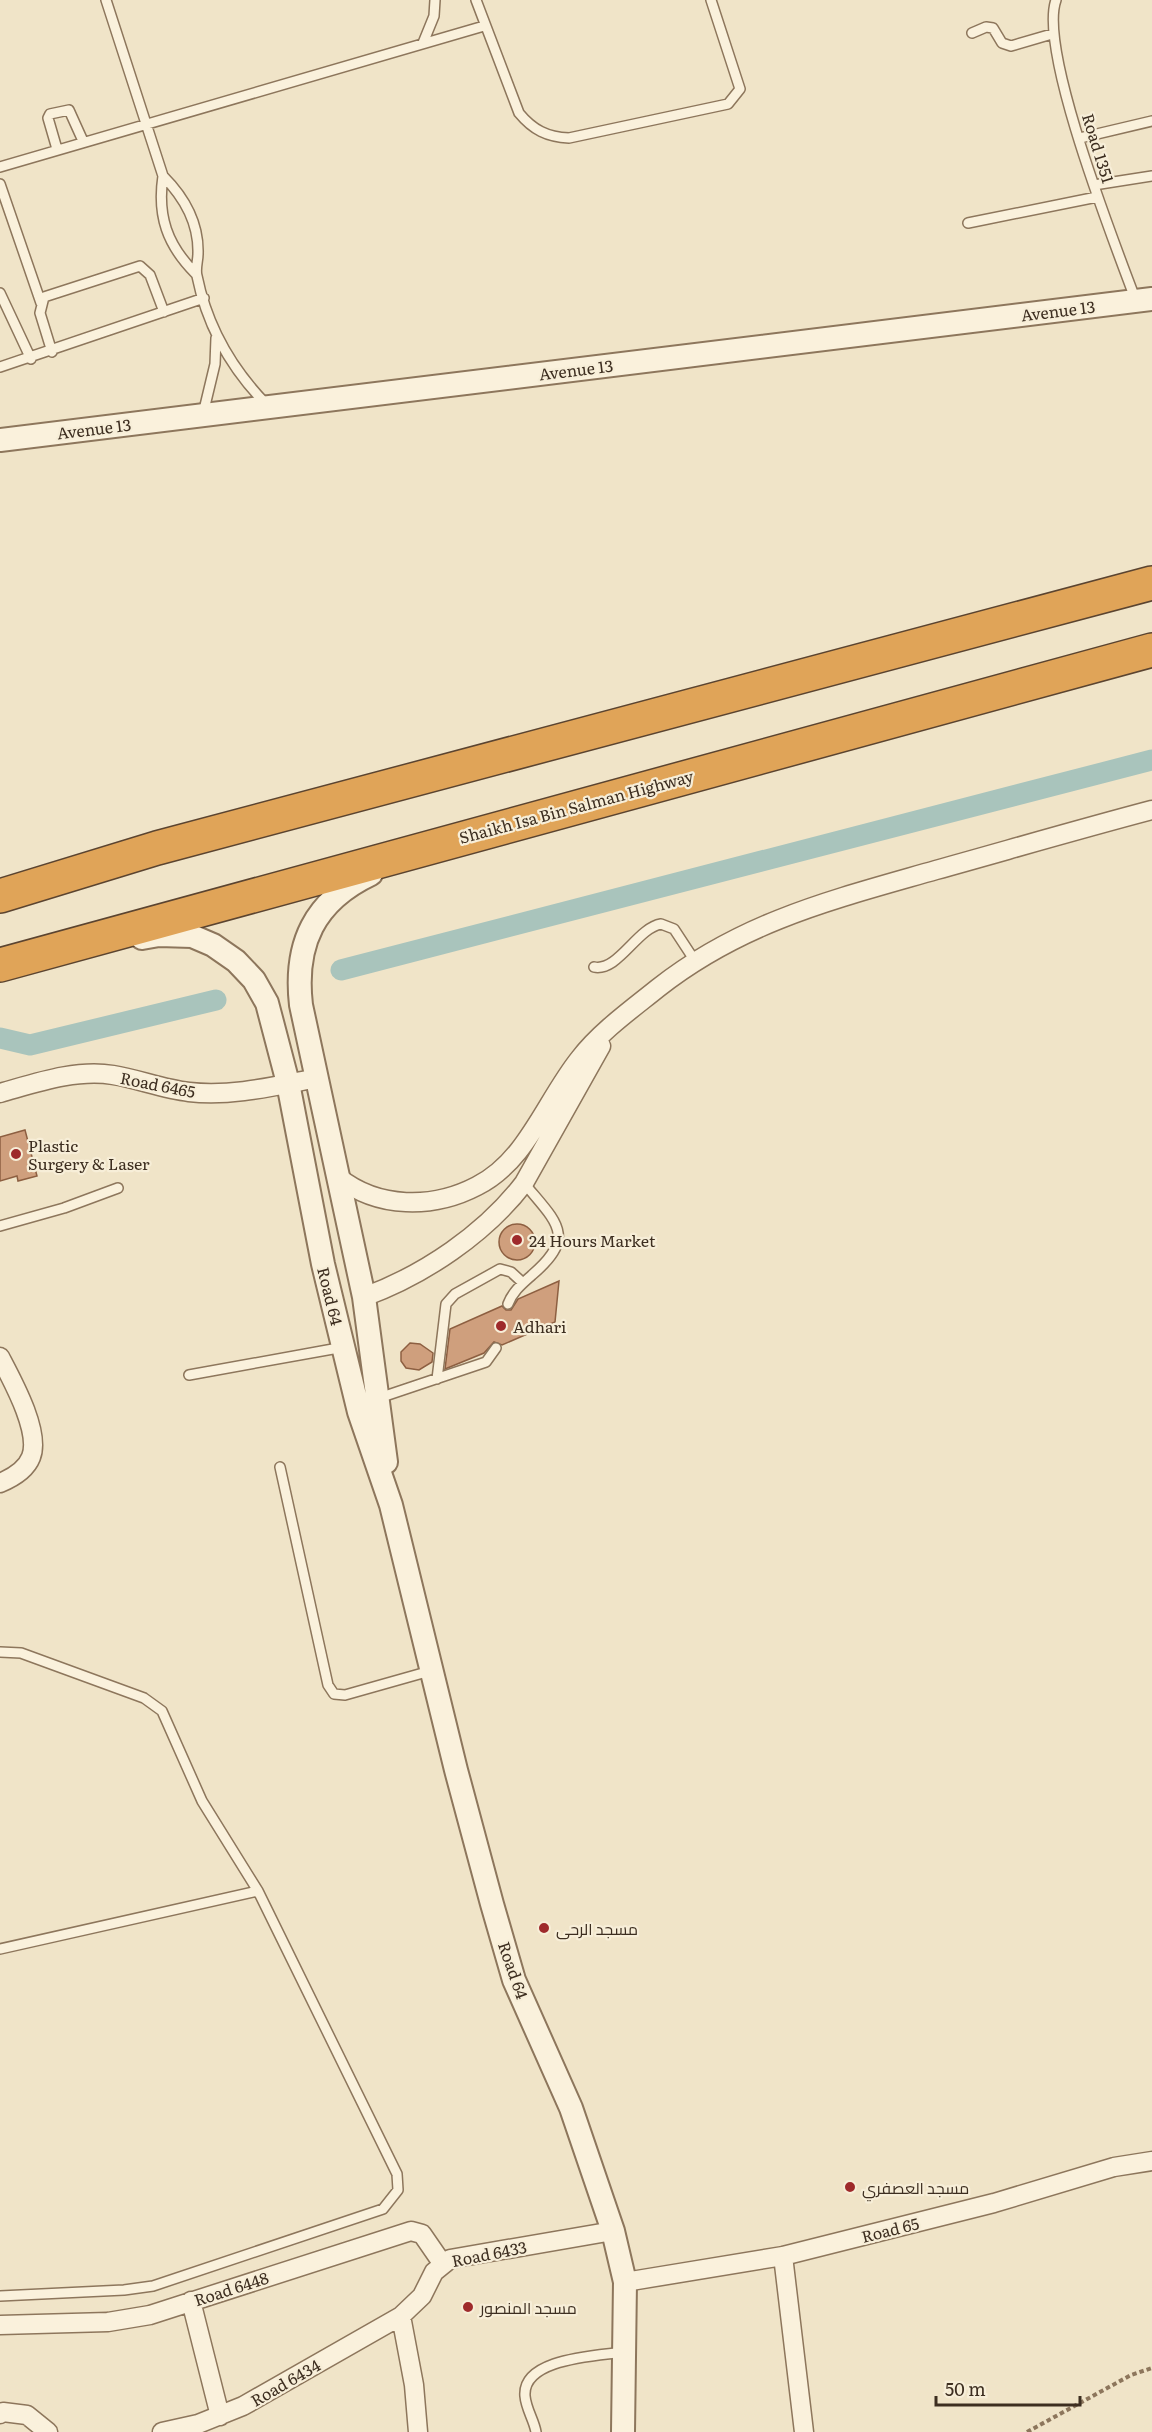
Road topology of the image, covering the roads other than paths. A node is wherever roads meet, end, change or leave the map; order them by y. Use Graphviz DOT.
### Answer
graph roads {
  1 [pos="106,0"];
  2 [pos="435,0"];
  3 [pos="476,0"];
  4 [pos="711,0"];
  5 [pos="1056,0"];
  6 [pos="484,26"];
  7 [pos="972,33"];
  8 [pos="1052,34"];
  9 [pos="423,44"];
  10 [pos="1152,121"];
  11 [pos="148,125"];
  12 [pos="1080,138"];
  13 [pos="83,141"];
  14 [pos="57,149"];
  15 [pos="0,167"];
  16 [pos="163,176"];
  17 [pos="1152,176"];
  18 [pos="0,184"];
  19 [pos="1094,185"];
  20 [pos="1098,197"];
  21 [pos="968,223"];
  22 [pos="196,274"];
  23 [pos="0,293"];
  24 [pos="204,298"];
  25 [pos="1144,300"];
  26 [pos="41,303"];
  27 [pos="164,312"];
  28 [pos="216,338"];
  29 [pos="52,352"];
  30 [pos="32,359"];
  31 [pos="0,368"];
  32 [pos="268,406"];
  33 [pos="203,414"];
  34 [pos="0,440"];
  35 [pos="1152,583"];
  36 [pos="1152,650"];
  37 [pos="1152,810"];
  38 [pos="434,845"];
  39 [pos="157,848"];
  40 [pos="0,875"];
  41 [pos="0,896"];
  42 [pos="695,961"];
  43 [pos="7,963"];
  44 [pos="594,967"];
  45 [pos="611,1028"];
  46 [pos="317,1078"];
  47 [pos="288,1083"];
  48 [pos="0,1093"];
  49 [pos="508,1164"];
  50 [pos="338,1177"];
  51 [pos="524,1183"];
  52 [pos="118,1188"];
  53 [pos="0,1226"];
  54 [pos="523,1283"];
  55 [pos="364,1297"];
  56 [pos="508,1304"];
  57 [pos="334,1306"];
  58 [pos="344,1347"];
  59 [pos="496,1348"];
  60 [pos="0,1357"];
  61 [pos="189,1375"];
  62 [pos="437,1379"];
  63 [pos="379,1398"];
  64 [pos="280,1467"];
  65 [pos="0,1484"];
  66 [pos="391,1505"];
  67 [pos="0,1652"];
  68 [pos="433,1670"];
  69 [pos="258,1890"];
  70 [pos="0,1949"];
  71 [pos="1152,2161"];
  72 [pos="613,2231"];
  73 [pos="783,2256"];
  74 [pos="442,2263"];
  75 [pos="625,2282"];
  76 [pos="0,2296"];
  77 [pos="191,2301"];
  78 [pos="401,2316"];
  79 [pos="0,2325"];
  80 [pos="623,2352"];
  81 [pos="0,2414"];
  82 [pos="220,2416"];
  83 [pos="169,2431"];
  84 [pos="48,2432"];
  85 [pos="418,2432"];
  86 [pos="536,2432"];
  87 [pos="623,2432"];
  88 [pos="804,2432"];
  1 -- 11 [label="lane"];
  2 -- 9 [label="lane"];
  3 -- 6 [label="lane"];
  4 -- 6 [label="lane"];
  5 -- 8 [label="lane, Road 1351"];
  6 -- 9 [label="lane"];
  7 -- 8 [label="lane"];
  8 -- 12 [label="lane, Road 1351"];
  9 -- 11 [label="lane"];
  10 -- 12 [label="lane"];
  11 -- 13 [label="lane"];
  11 -- 16 [label="lane"];
  12 -- 19 [label="lane, Road 1351"];
  13 -- 14 [label="lane"];
  13 -- 14 [label="lane"];
  14 -- 15 [label="lane"];
  16 -- 22 [label="lane"];
  16 -- 22 [label="lane"];
  17 -- 19 [label="lane"];
  18 -- 26 [label="lane"];
  19 -- 20 [label="lane, Road 1351"];
  20 -- 21 [label="lane"];
  20 -- 25 [label="lane, Road 1351"];
  22 -- 24 [label="lane"];
  23 -- 30 [label="lane"];
  24 -- 27 [label="lane"];
  24 -- 28 [label="lane"];
  25 -- 32 [label="street, Avenue 13"];
  26 -- 27 [label="lane"];
  26 -- 29 [label="lane"];
  27 -- 29 [label="lane"];
  28 -- 32 [label="lane"];
  28 -- 33 [label="lane"];
  29 -- 30 [label="lane"];
  30 -- 31 [label="lane"];
  32 -- 33 [label="street, Avenue 13"];
  33 -- 34 [label="street, Avenue 13"];
  35 -- 39 [label="highway"];
  36 -- 38 [label="highway, Shaikh Isa Bin Salman Highway"];
  37 -- 42 [label="street"];
  38 -- 43 [label="highway, Shaikh Isa Bin Salman Highway"];
  38 -- 46 [label="street, Road 64"];
  39 -- 40 [label="highway"];
  39 -- 41 [label="highway"];
  42 -- 44 [label="lane"];
  42 -- 45 [label="street"];
  43 -- 47 [label="street, Road 64"];
  45 -- 49 [label="street"];
  45 -- 51 [label="street"];
  46 -- 47 [label="street, Road 6465"];
  46 -- 50 [label="street, Road 64"];
  47 -- 48 [label="street, Road 6465"];
  47 -- 57 [label="street, Road 64"];
  49 -- 50 [label="street"];
  49 -- 51 [label="street"];
  50 -- 55 [label="street, Road 64"];
  51 -- 54 [label="lane"];
  51 -- 55 [label="street"];
  52 -- 53 [label="lane"];
  54 -- 56 [label="lane"];
  54 -- 62 [label="lane"];
  55 -- 57 [label="street"];
  55 -- 63 [label="street, Road 64"];
  57 -- 58 [label="street, Road 64"];
  58 -- 61 [label="lane"];
  58 -- 66 [label="street, Road 64"];
  59 -- 62 [label="lane"];
  60 -- 65 [label="street"];
  62 -- 63 [label="lane"];
  63 -- 66 [label="street, Road 64"];
  64 -- 68 [label="lane"];
  66 -- 68 [label="street, Road 64"];
  67 -- 69 [label="lane"];
  68 -- 72 [label="street, Road 64"];
  69 -- 70 [label="lane"];
  69 -- 76 [label="lane"];
  71 -- 73 [label="street, Road 65"];
  72 -- 74 [label="street, Road 6433"];
  72 -- 75 [label="street, Road 64"];
  73 -- 75 [label="street, Road 65"];
  73 -- 88 [label="street"];
  74 -- 77 [label="street, Road 6448"];
  74 -- 78 [label="street, Road 6433"];
  75 -- 80 [label="street, Road 64"];
  77 -- 79 [label="street, Road 6448"];
  77 -- 82 [label="street"];
  78 -- 82 [label="street, Road 6434"];
  78 -- 85 [label="street"];
  80 -- 86 [label="lane"];
  80 -- 87 [label="street, Road 64"];
  81 -- 84 [label="street"];
  82 -- 83 [label="street, Road 6434"];
}
